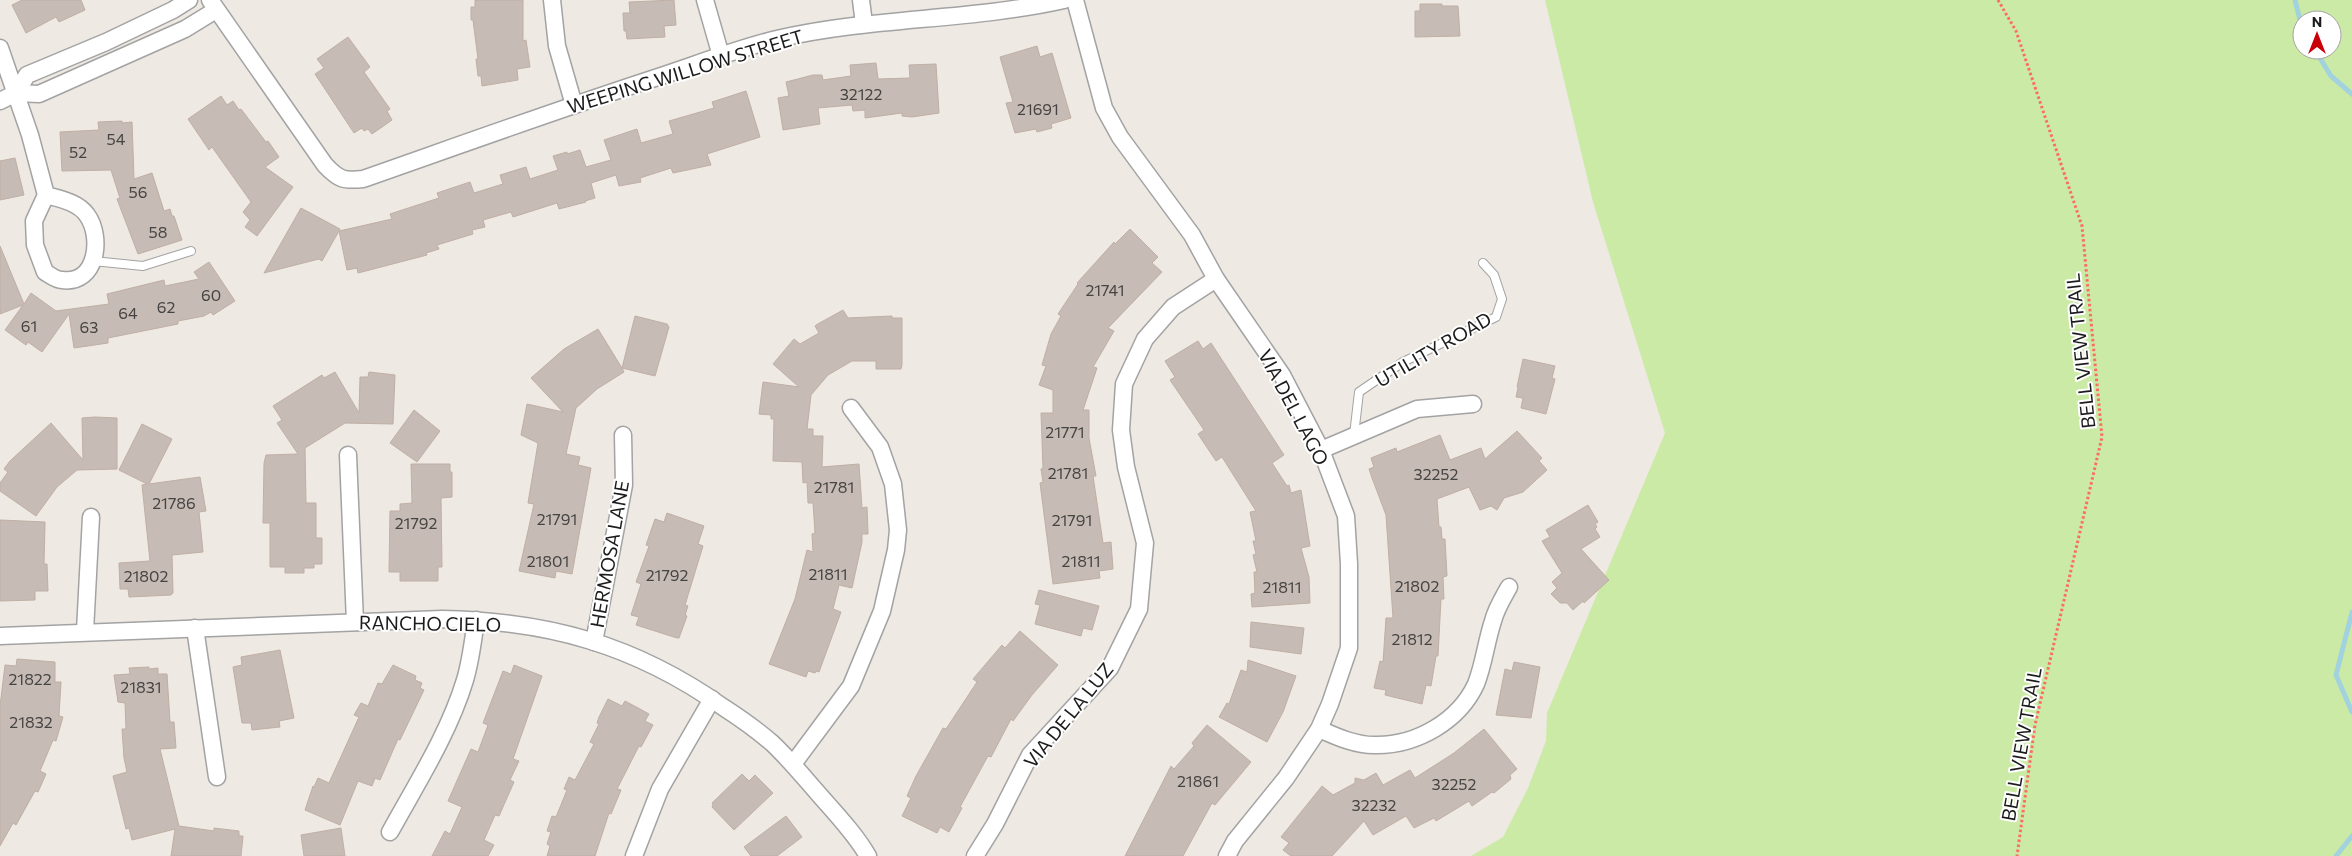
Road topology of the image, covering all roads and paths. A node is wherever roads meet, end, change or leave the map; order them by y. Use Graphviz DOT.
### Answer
graph roads {
  1 [pos="189,0"];
  2 [pos="552,0"];
  3 [pos="705,0"];
  4 [pos="861,0"];
  5 [pos="1064,0"];
  6 [pos="1075,0"];
  7 [pos="1998,0"];
  8 [pos="1019,4"];
  9 [pos="213,5"];
  10 [pos="864,24"];
  11 [pos="136,28"];
  12 [pos="146,47"];
  13 [pos="0,48"];
  14 [pos="722,56"];
  15 [pos="16,94"];
  16 [pos="0,101"];
  17 [pos="574,104"];
  18 [pos="46,195"];
  19 [pos="191,251"];
  20 [pos="93,261"];
  21 [pos="1483,263"];
  22 [pos="1216,279"];
  23 [pos="1473,404"];
  24 [pos="851,408"];
  25 [pos="623,435"];
  26 [pos="1354,435"];
  27 [pos="1321,450"];
  28 [pos="348,455"];
  29 [pos="91,517"];
  30 [pos="1508,587"];
  31 [pos="476,620"];
  32 [pos="355,622"];
  33 [pos="195,628"];
  34 [pos="85,631"];
  35 [pos="0,636"];
  36 [pos="594,642"];
  37 [pos="712,699"];
  38 [pos="1319,729"];
  39 [pos="792,764"];
  40 [pos="217,777"];
  41 [pos="390,832"];
  42 [pos="634,856"];
  43 [pos="868,856"];
  44 [pos="975,856"];
  45 [pos="1227,856"];
  46 [pos="2017,856"];
  1 -- 11 [label="street"];
  2 -- 17 [label="street"];
  3 -- 14 [label="street"];
  4 -- 10 [label="street"];
  5 -- 8 [label="street, WEEPING WILLOW STREET"];
  6 -- 22 [label="street, VIA DEL LAGO"];
  7 -- 46 [label="path, BELL VIEW TRAIL"];
  8 -- 10 [label="street, WEEPING WILLOW STREET"];
  9 -- 12 [label="street"];
  9 -- 17 [label="street, WEEPING WILLOW STREET"];
  10 -- 14 [label="street, WEEPING WILLOW STREET"];
  11 -- 12 [label="street"];
  11 -- 15 [label="street"];
  12 -- 15 [label="street"];
  13 -- 15 [label="street"];
  14 -- 17 [label="street, WEEPING WILLOW STREET"];
  15 -- 16 [label="street"];
  15 -- 18 [label="street"];
  18 -- 20 [label="street"];
  18 -- 20 [label="street"];
  19 -- 20 [label="lane"];
  21 -- 26 [label="lane, UTILITY ROAD"];
  22 -- 27 [label="street, VIA DEL LAGO"];
  22 -- 44 [label="street, VIA DE LA LUZ"];
  23 -- 26 [label="street"];
  24 -- 39 [label="street"];
  25 -- 36 [label="street, HERMOSA LANE"];
  26 -- 27 [label="street"];
  27 -- 38 [label="street, VIA DEL LAGO"];
  28 -- 32 [label="street"];
  29 -- 34 [label="street"];
  30 -- 38 [label="street"];
  31 -- 32 [label="street, RANCHO CIELO"];
  31 -- 36 [label="street, RANCHO CIELO"];
  31 -- 41 [label="street"];
  32 -- 33 [label="street, RANCHO CIELO"];
  33 -- 34 [label="street, RANCHO CIELO"];
  33 -- 40 [label="street"];
  34 -- 35 [label="street, RANCHO CIELO"];
  36 -- 37 [label="street, RANCHO CIELO"];
  37 -- 39 [label="street, RANCHO CIELO"];
  37 -- 42 [label="street"];
  38 -- 45 [label="street, VIA DEL LAGO"];
  39 -- 43 [label="street, RANCHO CIELO"];
}
